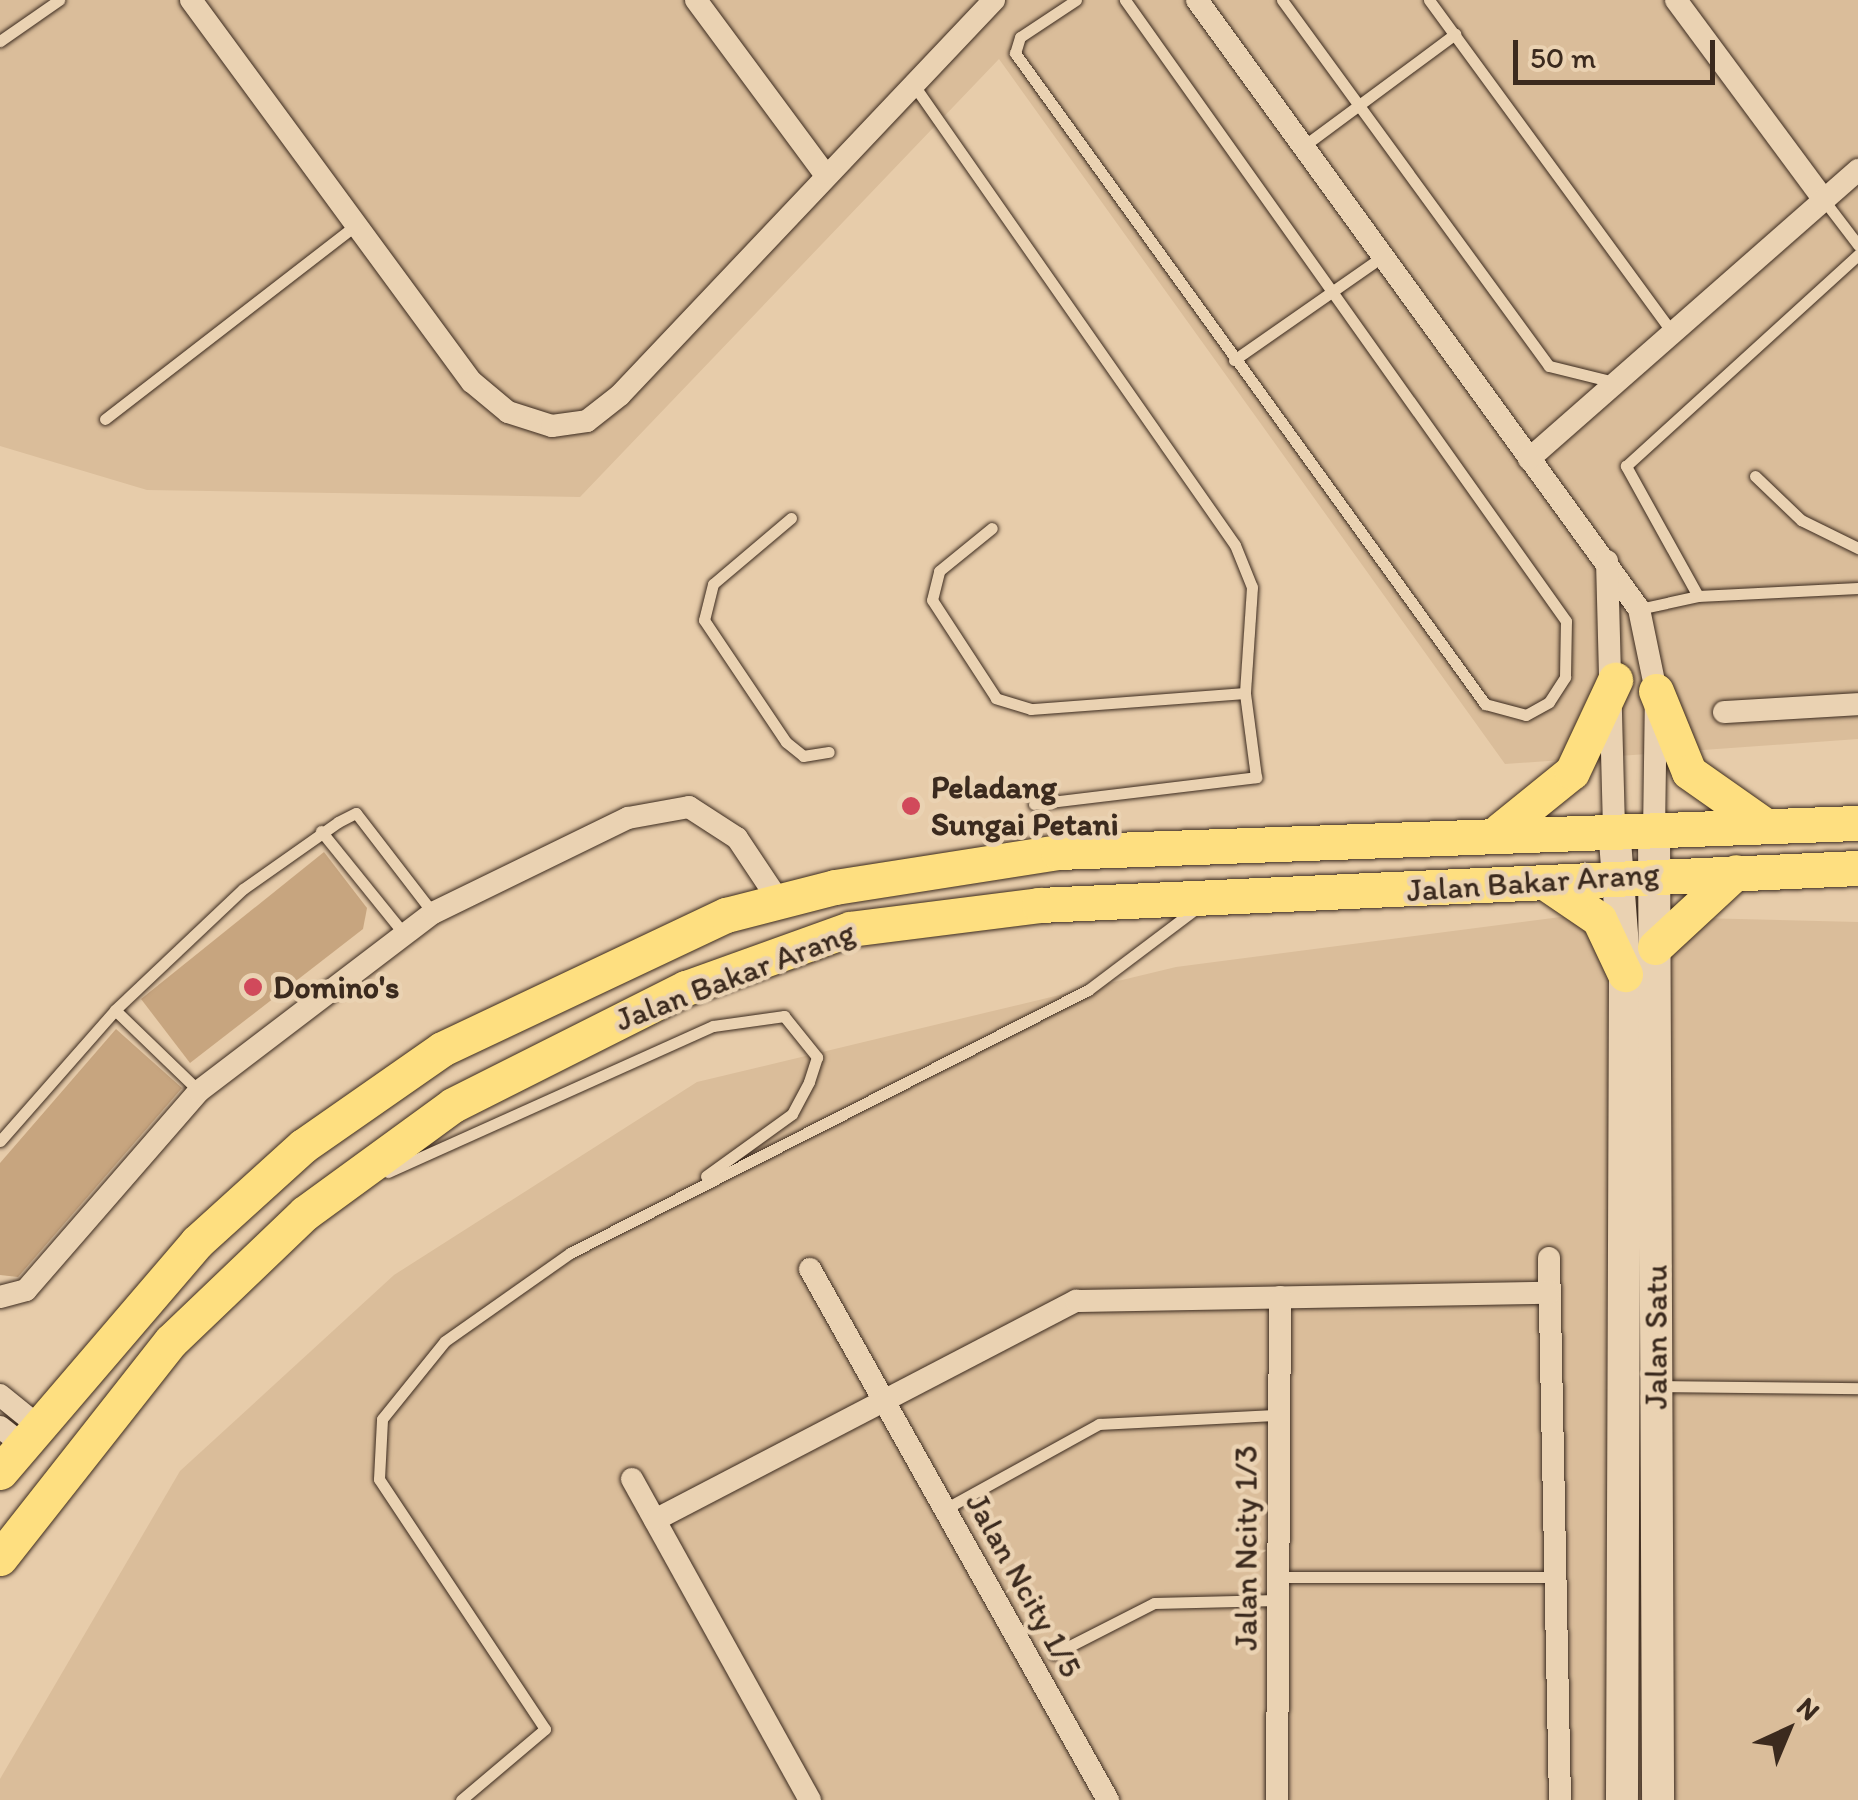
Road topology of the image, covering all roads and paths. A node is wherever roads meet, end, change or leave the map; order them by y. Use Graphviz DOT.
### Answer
graph roads {
  1 [pos="60,0"];
  2 [pos="191,0"];
  3 [pos="696,0"];
  4 [pos="1076,0"];
  5 [pos="1125,0"];
  6 [pos="1197,0"];
  7 [pos="1282,0"];
  8 [pos="1429,0"];
  9 [pos="1676,0"];
  10 [pos="985,3"];
  11 [pos="1455,34"];
  12 [pos="0,42"];
  13 [pos="912,84"];
  14 [pos="1357,107"];
  15 [pos="1300,148"];
  16 [pos="1858,170"];
  17 [pos="824,173"];
  18 [pos="1823,200"];
  19 [pos="357,224"];
  20 [pos="1858,245"];
  21 [pos="1858,255"];
  22 [pos="1380,258"];
  23 [pos="1331,293"];
  24 [pos="1672,332"];
  25 [pos="1234,360"];
  26 [pos="1614,382"];
  27 [pos="105,418"];
  28 [pos="1529,459"];
  29 [pos="1755,476"];
  30 [pos="791,518"];
  31 [pos="992,528"];
  32 [pos="1858,548"];
  33 [pos="1607,557"];
  34 [pos="1858,588"];
  35 [pos="1698,596"];
  36 [pos="1639,609"];
  37 [pos="1615,680"];
  38 [pos="1656,691"];
  39 [pos="1245,693"];
  40 [pos="1858,704"];
  41 [pos="1724,712"];
  42 [pos="829,752"];
  43 [pos="1034,804"];
  44 [pos="1858,823"];
  45 [pos="1763,824"];
  46 [pos="1614,828"];
  47 [pos="1654,829"];
  48 [pos="1499,831"];
  49 [pos="320,832"];
  50 [pos="1858,868"];
  51 [pos="1736,872"];
  52 [pos="1655,874"];
  53 [pos="1615,878"];
  54 [pos="1546,883"];
  55 [pos="1208,900"];
  56 [pos="779,901"];
  57 [pos="433,913"];
  58 [pos="405,935"];
  59 [pos="1655,947"];
  60 [pos="1625,974"];
  61 [pos="114,1010"];
  62 [pos="199,1091"];
  63 [pos="0,1118"];
  64 [pos="10,1129"];
  65 [pos="0,1141"];
  66 [pos="687,1190"];
  67 [pos="305,1214"];
  68 [pos="1549,1258"];
  69 [pos="810,1269"];
  70 [pos="1550,1292"];
  71 [pos="0,1297"];
  72 [pos="1280,1297"];
  73 [pos="1640,1386"];
  74 [pos="1858,1388"];
  75 [pos="0,1395"];
  76 [pos="884,1401"];
  77 [pos="1279,1415"];
  78 [pos="20,1432"];
  79 [pos="0,1472"];
  80 [pos="632,1480"];
  81 [pos="945,1509"];
  82 [pos="655,1520"];
  83 [pos="0,1558"];
  84 [pos="1556,1577"];
  85 [pos="1278,1588"];
  86 [pos="1054,1654"];
  87 [pos="461,1800"];
  88 [pos="810,1800"];
  89 [pos="1108,1800"];
  90 [pos="1277,1800"];
  91 [pos="1560,1800"];
  92 [pos="1622,1800"];
  93 [pos="1658,1800"];
  1 -- 12 [label="lane"];
  2 -- 19 [label="street"];
  3 -- 17 [label="street"];
  4 -- 25 [label="lane"];
  5 -- 23 [label="lane"];
  6 -- 15 [label="street"];
  7 -- 14 [label="lane"];
  8 -- 11 [label="lane"];
  9 -- 18 [label="street"];
  10 -- 13 [label="street"];
  11 -- 14 [label="lane"];
  11 -- 24 [label="lane"];
  13 -- 17 [label="street"];
  13 -- 39 [label="lane"];
  14 -- 15 [label="lane"];
  14 -- 26 [label="lane"];
  15 -- 22 [label="street"];
  16 -- 18 [label="street"];
  17 -- 19 [label="street"];
  18 -- 20 [label="lane"];
  18 -- 24 [label="street"];
  19 -- 27 [label="lane"];
  21 -- 35 [label="lane"];
  22 -- 23 [label="lane"];
  22 -- 28 [label="street"];
  23 -- 25 [label="lane"];
  23 -- 25 [label="lane"];
  24 -- 26 [label="street"];
  26 -- 28 [label="street"];
  28 -- 33 [label="street"];
  29 -- 32 [label="lane"];
  30 -- 42 [label="lane"];
  31 -- 39 [label="lane"];
  33 -- 36 [label="street"];
  33 -- 37 [label="street"];
  34 -- 35 [label="lane"];
  35 -- 36 [label="lane"];
  36 -- 38 [label="street"];
  37 -- 46 [label="street"];
  37 -- 48 [label="main road"];
  38 -- 45 [label="main road"];
  38 -- 47 [label="street"];
  39 -- 43 [label="lane"];
  40 -- 41 [label="street"];
  44 -- 45 [label="main road, Jalan Bakar Arang"];
  45 -- 47 [label="main road, Jalan Bakar Arang"];
  46 -- 47 [label="main road, Jalan Bakar Arang"];
  46 -- 48 [label="main road, Jalan Bakar Arang"];
  46 -- 53 [label="main road, Jalan Satu"];
  47 -- 52 [label="main road, Jalan Satu"];
  48 -- 56 [label="main road, Jalan Bakar Arang"];
  49 -- 57 [label="lane"];
  49 -- 58 [label="lane"];
  49 -- 61 [label="lane"];
  50 -- 51 [label="main road, Jalan Bakar Arang"];
  51 -- 52 [label="main road, Jalan Bakar Arang"];
  51 -- 59 [label="main road"];
  52 -- 53 [label="main road, Jalan Bakar Arang"];
  52 -- 59 [label="main road, Jalan Satu"];
  53 -- 54 [label="main road, Jalan Bakar Arang"];
  53 -- 60 [label="main road, Jalan Satu"];
  54 -- 55 [label="main road, Jalan Bakar Arang"];
  54 -- 60 [label="main road"];
  55 -- 66 [label="lane"];
  55 -- 67 [label="main road, Jalan Bakar Arang"];
  56 -- 57 [label="street"];
  56 -- 78 [label="main road, Jalan Bakar Arang"];
  57 -- 58 [label="street"];
  58 -- 62 [label="street"];
  59 -- 73 [label="main road, Jalan Satu"];
  60 -- 73 [label="main road, Jalan Satu"];
  61 -- 62 [label="lane"];
  61 -- 64 [label="lane"];
  62 -- 71 [label="street"];
  63 -- 64 [label="lane"];
  64 -- 65 [label="lane"];
  66 -- 67 [label="lane"];
  66 -- 87 [label="lane"];
  67 -- 83 [label="main road, Jalan Bakar Arang"];
  68 -- 70 [label="street"];
  69 -- 76 [label="street, Jalan Ncity 1/5"];
  70 -- 72 [label="street"];
  70 -- 84 [label="street"];
  72 -- 76 [label="street"];
  72 -- 77 [label="street, Jalan Ncity 1/3"];
  73 -- 74 [label="lane"];
  73 -- 92 [label="main road, Jalan Satu"];
  73 -- 93 [label="main road, Jalan Satu"];
  75 -- 78 [label="street"];
  76 -- 81 [label="street, Jalan Ncity 1/5"];
  76 -- 82 [label="street"];
  77 -- 81 [label="lane"];
  77 -- 85 [label="street, Jalan Ncity 1/3"];
  78 -- 79 [label="main road, Jalan Bakar Arang"];
  80 -- 82 [label="street"];
  81 -- 89 [label="street, Jalan Ncity 1/5"];
  82 -- 88 [label="street"];
  84 -- 85 [label="lane"];
  84 -- 91 [label="street"];
  85 -- 86 [label="lane"];
  85 -- 90 [label="street, Jalan Ncity 1/3"];
}
